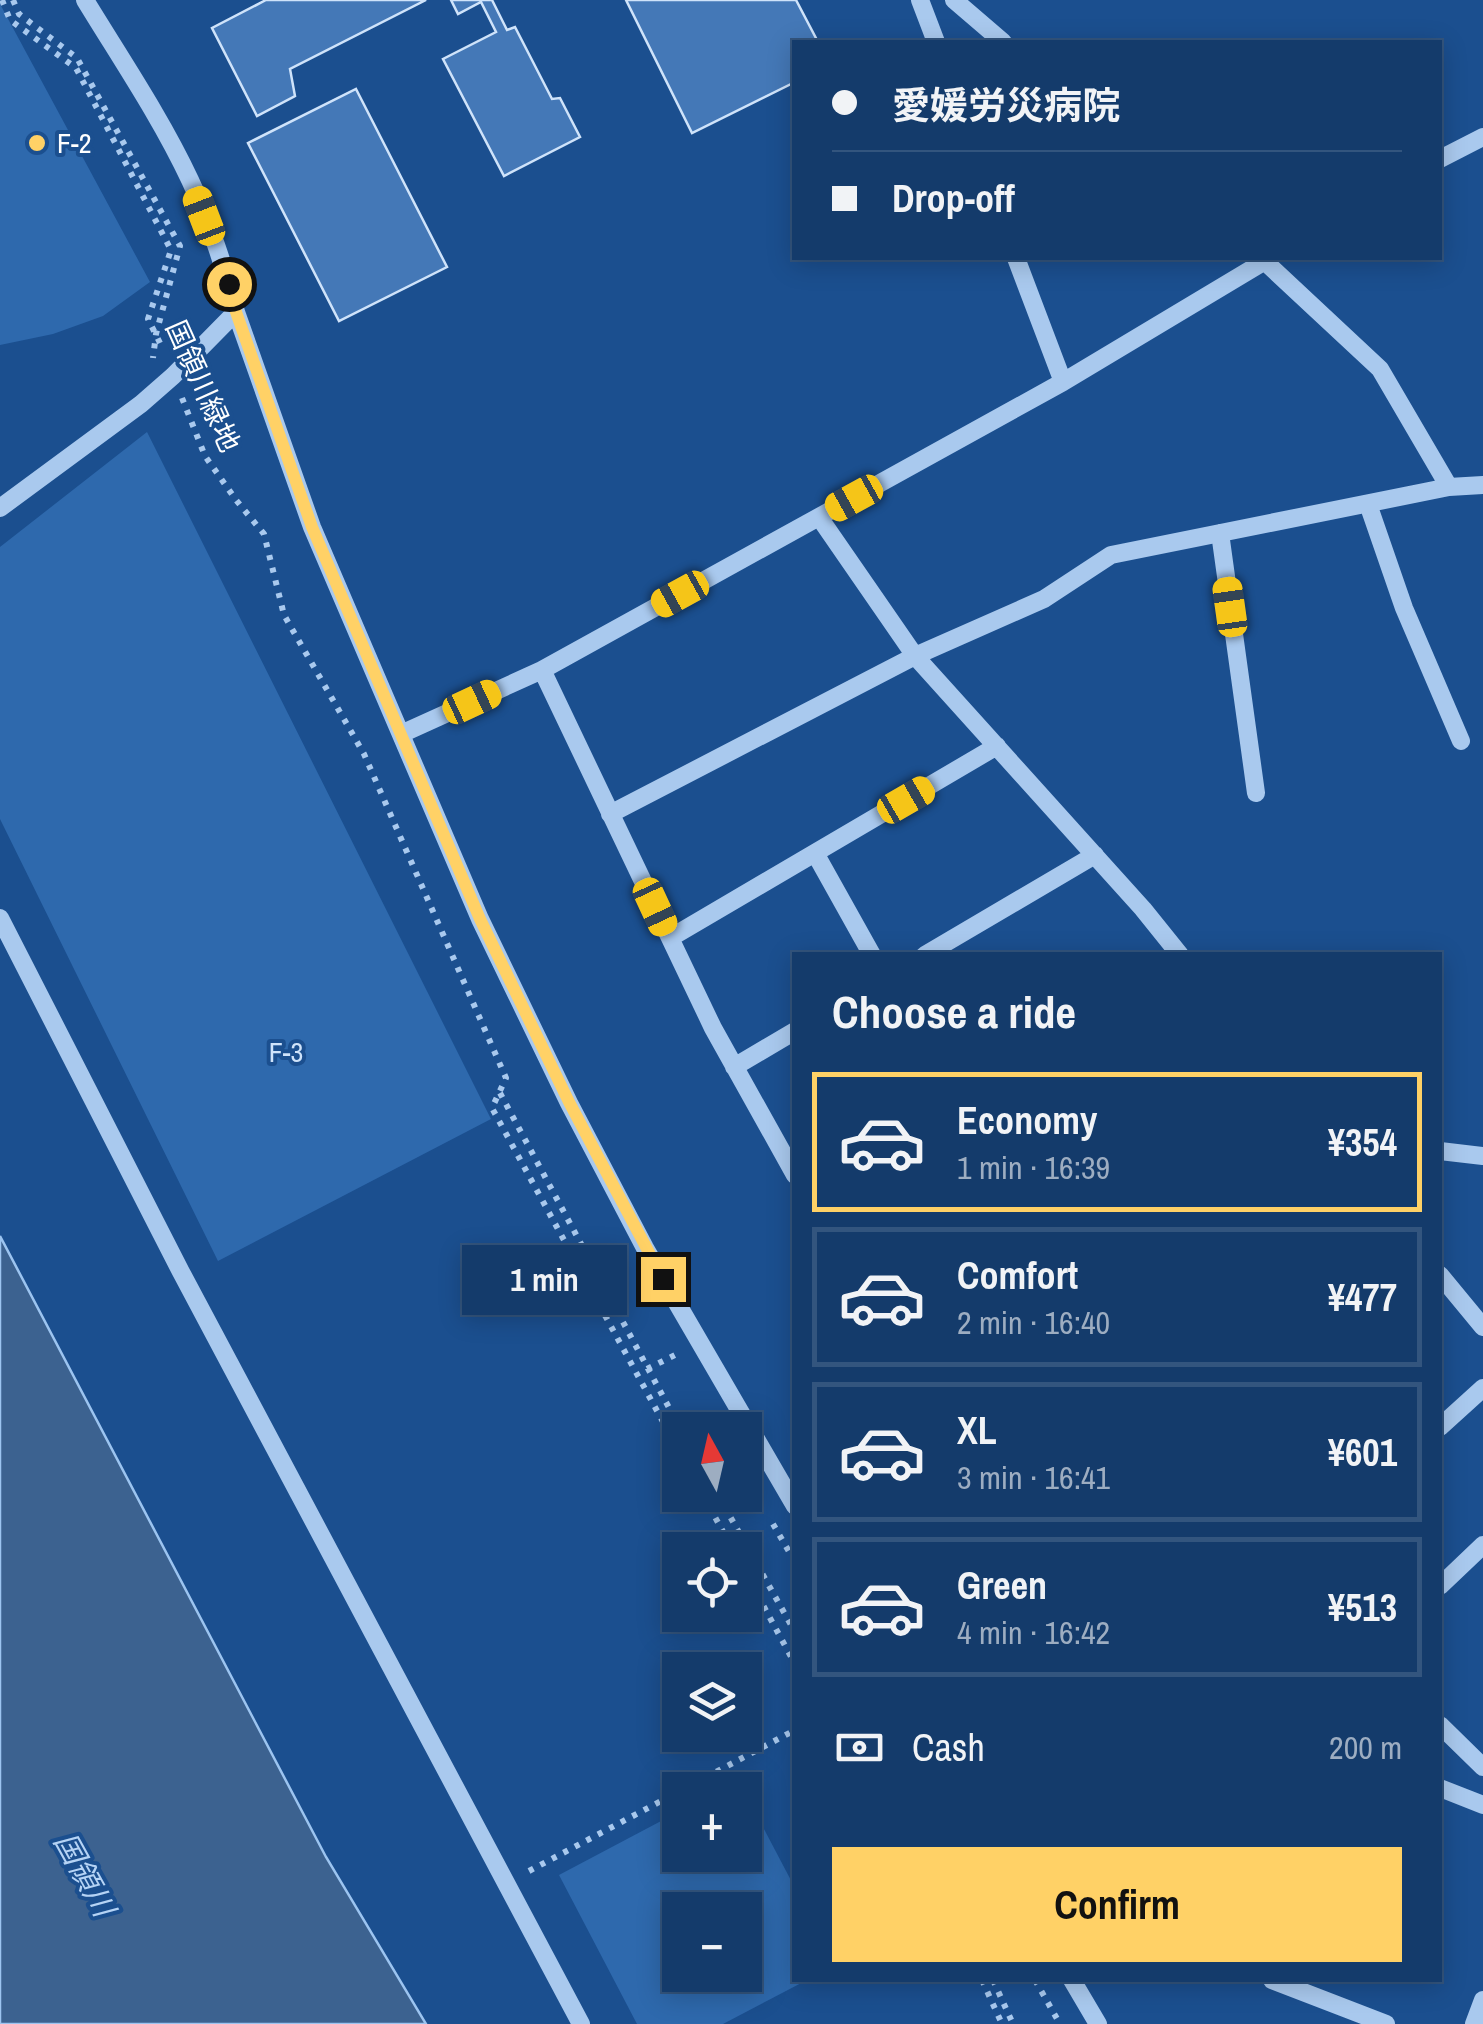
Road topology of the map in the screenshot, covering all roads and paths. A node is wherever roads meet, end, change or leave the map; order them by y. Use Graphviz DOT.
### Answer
graph roads {
  1 [pos="2,0"];
  2 [pos="12,0"];
  3 [pos="84,0"];
  4 [pos="920,0"];
  5 [pos="954,0"];
  6 [pos="935,40"];
  7 [pos="1000,40"];
  8 [pos="1483,137"];
  9 [pos="1442,158"];
  10 [pos="1017,260"];
  11 [pos="1262,260"];
  12 [pos="1267,260"];
  13 [pos="236,312"];
  14 [pos="156,334"];
  15 [pos="173,376"];
  16 [pos="1063,382"];
  17 [pos="147,398"];
  18 [pos="1483,486"];
  19 [pos="1450,488"];
  20 [pos="1368,504"];
  21 [pos="0,508"];
  22 [pos="818,517"];
  23 [pos="1220,533"];
  24 [pos="916,656"];
  25 [pos="542,670"];
  26 [pos="401,734"];
  27 [pos="1461,741"];
  28 [pos="996,746"];
  29 [pos="1256,793"];
  30 [pos="610,814"];
  31 [pos="815,853"];
  32 [pos="1095,856"];
  33 [pos="0,918"];
  34 [pos="670,938"];
  35 [pos="870,952"];
  36 [pos="930,952"];
  37 [pos="1177,952"];
  38 [pos="792,1033"];
  39 [pos="734,1067"];
  40 [pos="500,1092"];
  41 [pos="1442,1150"];
  42 [pos="1483,1156"];
  43 [pos="792,1170"];
  44 [pos="1442,1277"];
  45 [pos="1483,1328"];
  46 [pos="1483,1388"];
  47 [pos="672,1412"];
  48 [pos="662,1419"];
  49 [pos="1442,1426"];
  50 [pos="792,1501"];
  51 [pos="728,1512"];
  52 [pos="1483,1545"];
  53 [pos="1442,1584"];
  54 [pos="762,1603"];
  55 [pos="792,1627"];
  56 [pos="792,1658"];
  57 [pos="1442,1727"];
  58 [pos="792,1732"];
  59 [pos="1480,1757"];
  60 [pos="715,1772"];
  61 [pos="1442,1789"];
  62 [pos="662,1800"];
  63 [pos="1483,1805"];
  64 [pos="506,1883"];
  65 [pos="983,1982"];
  66 [pos="994,1982"];
  67 [pos="1036,1982"];
  68 [pos="1073,1982"];
  69 [pos="1277,1982"];
  70 [pos="1483,2000"];
  71 [pos="581,2024"];
  72 [pos="1002,2024"];
  73 [pos="1013,2024"];
  74 [pos="1060,2024"];
  75 [pos="1098,2024"];
  76 [pos="1386,2024"];
  77 [pos="1474,2024"];
  1 -- 14 [label="path, 国領川緑地"];
  2 -- 14 [label="path"];
  3 -- 13 [label="street"];
  4 -- 6 [label="street"];
  5 -- 7 [label="street"];
  8 -- 9 [label="street"];
  10 -- 16 [label="street"];
  11 -- 16 [label="street"];
  12 -- 19 [label="street"];
  13 -- 15 [label="street"];
  13 -- 26 [label="street"];
  14 -- 15 [label="path, 国領川緑地"];
  14 -- 17 [label="path"];
  15 -- 17 [label="street"];
  15 -- 40 [label="path, 国領川緑地"];
  16 -- 22 [label="street"];
  17 -- 21 [label="street"];
  18 -- 19 [label="street"];
  19 -- 20 [label="street"];
  20 -- 23 [label="street"];
  20 -- 27 [label="street"];
  22 -- 24 [label="street"];
  22 -- 25 [label="street"];
  23 -- 24 [label="street"];
  23 -- 29 [label="street"];
  24 -- 28 [label="street"];
  24 -- 30 [label="street"];
  25 -- 26 [label="street"];
  25 -- 30 [label="street"];
  26 -- 50 [label="street"];
  28 -- 31 [label="street"];
  28 -- 32 [label="street"];
  30 -- 34 [label="street"];
  31 -- 34 [label="street"];
  31 -- 35 [label="street"];
  32 -- 36 [label="street"];
  32 -- 37 [label="street"];
  33 -- 64 [label="street"];
  34 -- 39 [label="street"];
  38 -- 39 [label="street"];
  39 -- 43 [label="street"];
  40 -- 47 [label="path"];
  40 -- 48 [label="path, 国領川緑地"];
  41 -- 42 [label="street"];
  44 -- 45 [label="street"];
  46 -- 49 [label="street"];
  51 -- 55 [label="path"];
  52 -- 53 [label="street"];
  54 -- 56 [label="path"];
  57 -- 59 [label="street"];
  58 -- 60 [label="path"];
  61 -- 63 [label="street"];
  62 -- 64 [label="path"];
  64 -- 71 [label="street"];
  65 -- 72 [label="path"];
  66 -- 73 [label="path"];
  67 -- 74 [label="path"];
  68 -- 75 [label="street"];
  69 -- 76 [label="street"];
  70 -- 77 [label="street"];
}
